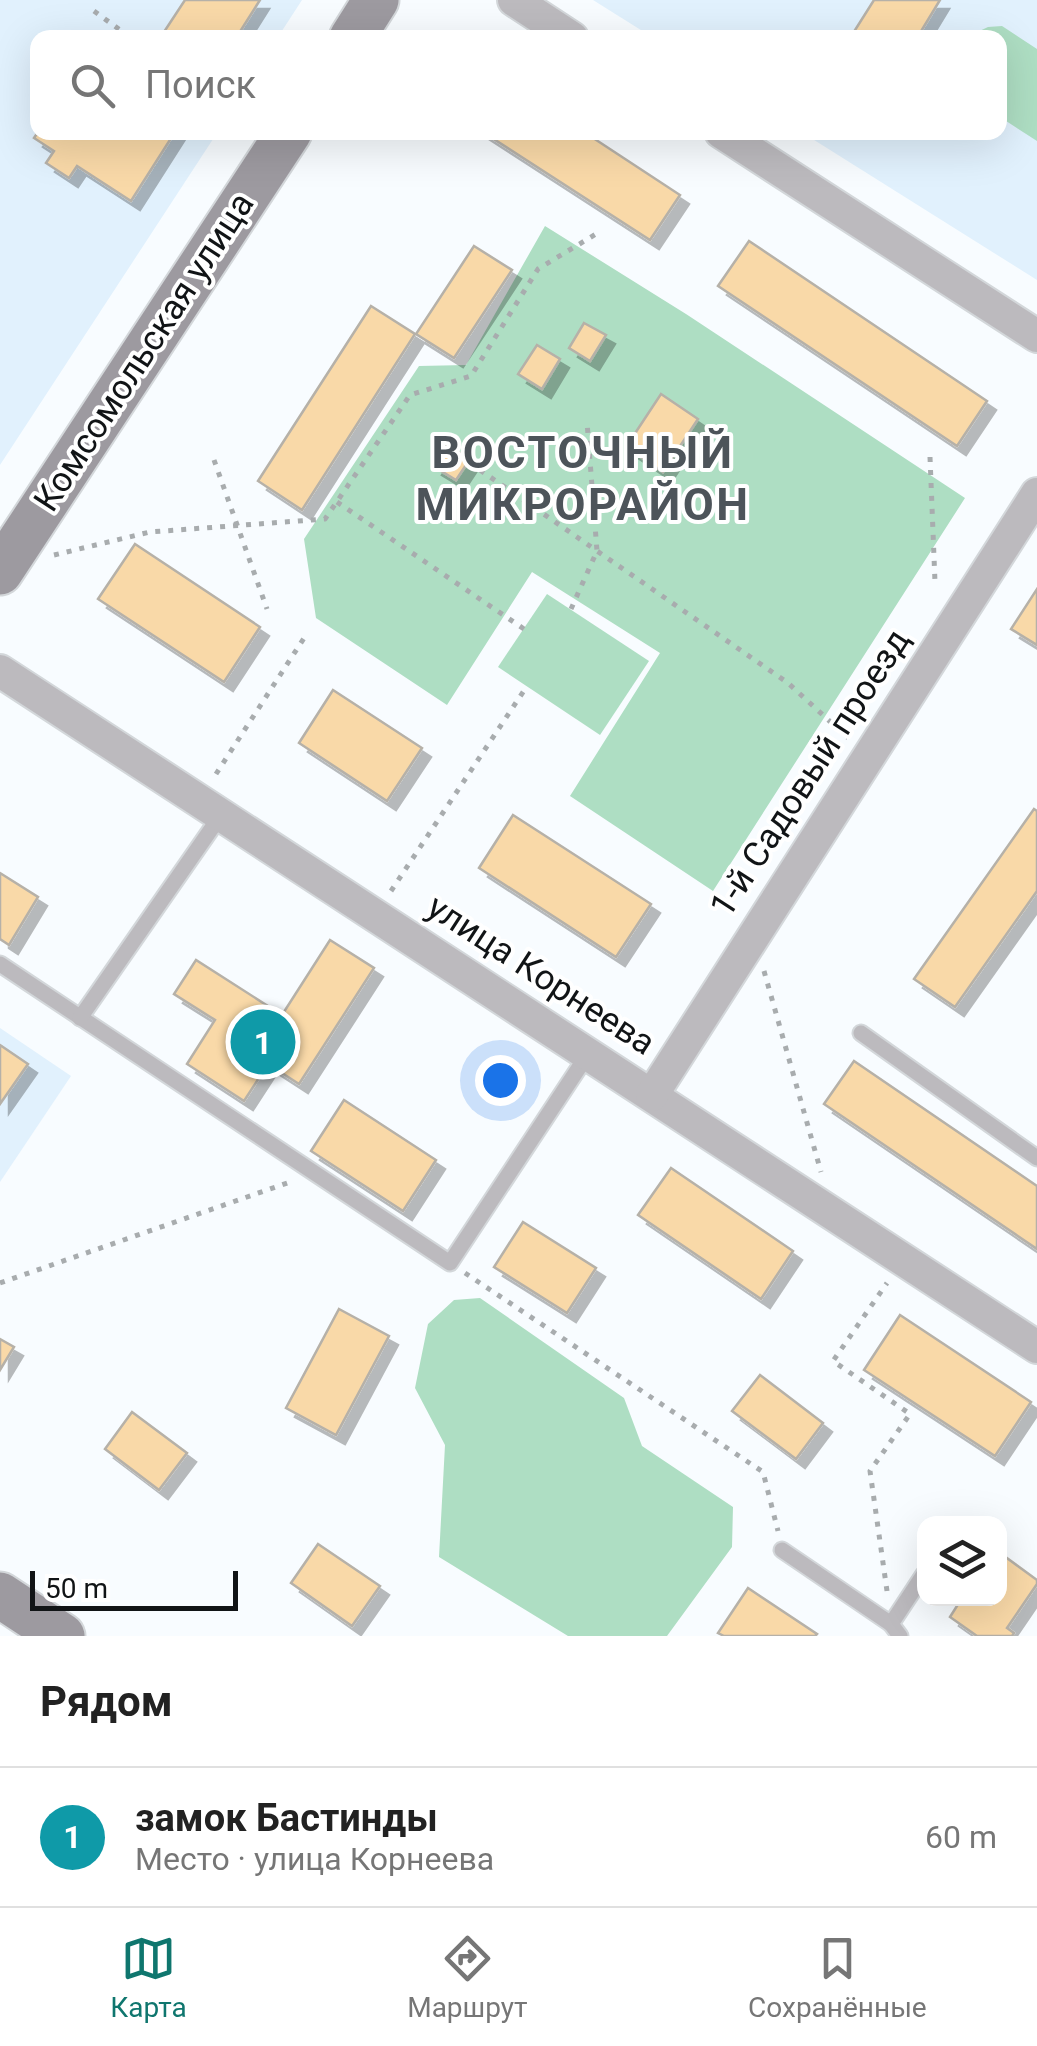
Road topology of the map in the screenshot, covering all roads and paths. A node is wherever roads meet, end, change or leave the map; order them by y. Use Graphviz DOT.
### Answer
graph roads {
  1 [pos="376,0"];
  2 [pos="514,0"];
  3 [pos="94,11"];
  4 [pos="121,30"];
  5 [pos="357,30"];
  6 [pos="560,30"];
  7 [pos="284,140"];
  8 [pos="733,140"];
  9 [pos="596,234"];
  10 [pos="1037,336"];
  11 [pos="587,422"];
  12 [pos="930,457"];
  13 [pos="214,460"];
  14 [pos="480,470"];
  15 [pos="1037,494"];
  16 [pos="337,502"];
  17 [pos="236,524"];
  18 [pos="597,551"];
  19 [pos="54,554"];
  20 [pos="0,572"];
  21 [pos="935,582"];
  22 [pos="571,609"];
  23 [pos="267,610"];
  24 [pos="524,629"];
  25 [pos="306,635"];
  26 [pos="0,671"];
  27 [pos="527,686"];
  28 [pos="868,757"];
  29 [pos="216,774"];
  30 [pos="221,815"];
  31 [pos="391,891"];
  32 [pos="754,934"];
  33 [pos="0,964"];
  34 [pos="80,1018"];
  35 [pos="861,1033"];
  36 [pos="589,1052"];
  37 [pos="652,1095"];
  38 [pos="1037,1158"];
  39 [pos="318,1172"];
  40 [pos="833,1214"];
  41 [pos="450,1263"];
  42 [pos="892,1275"];
  43 [pos="0,1283"];
  44 [pos="1037,1347"];
  45 [pos="782,1550"];
  46 [pos="917,1588"];
  47 [pos="0,1595"];
  48 [pos="895,1630"];
  49 [pos="62,1636"];
  1 -- 5 [label="street"];
  2 -- 6 [label="street"];
  3 -- 4 [label="path"];
  7 -- 20 [label="street, Комсомольская улица"];
  8 -- 10 [label="street"];
  9 -- 16 [label="path"];
  11 -- 18 [label="path"];
  12 -- 21 [label="path"];
  13 -- 17 [label="path"];
  14 -- 18 [label="path"];
  15 -- 28 [label="street, 1-й Садовый проезд"];
  16 -- 17 [label="path"];
  16 -- 24 [label="path"];
  17 -- 19 [label="path"];
  17 -- 23 [label="path"];
  18 -- 22 [label="path"];
  18 -- 28 [label="path"];
  25 -- 29 [label="path"];
  26 -- 30 [label="street, улица Корнеева"];
  27 -- 31 [label="path"];
  28 -- 32 [label="street, 1-й Садовый проезд"];
  30 -- 34 [label="lane"];
  30 -- 36 [label="street, улица Корнеева"];
  32 -- 37 [label="street, 1-й Садовый проезд"];
  32 -- 40 [label="path"];
  33 -- 34 [label="lane"];
  34 -- 39 [label="lane"];
  35 -- 38 [label="lane"];
  36 -- 37 [label="street, улица Корнеева"];
  36 -- 41 [label="lane"];
  37 -- 40 [label="street, улица Корнеева"];
  39 -- 41 [label="lane"];
  39 -- 43 [label="path"];
  40 -- 44 [label="street, улица Корнеева"];
  41 -- 45 [label="path"];
  42 -- 48 [label="path"];
  45 -- 48 [label="lane"];
  46 -- 48 [label="lane"];
  47 -- 49 [label="street"];
}
